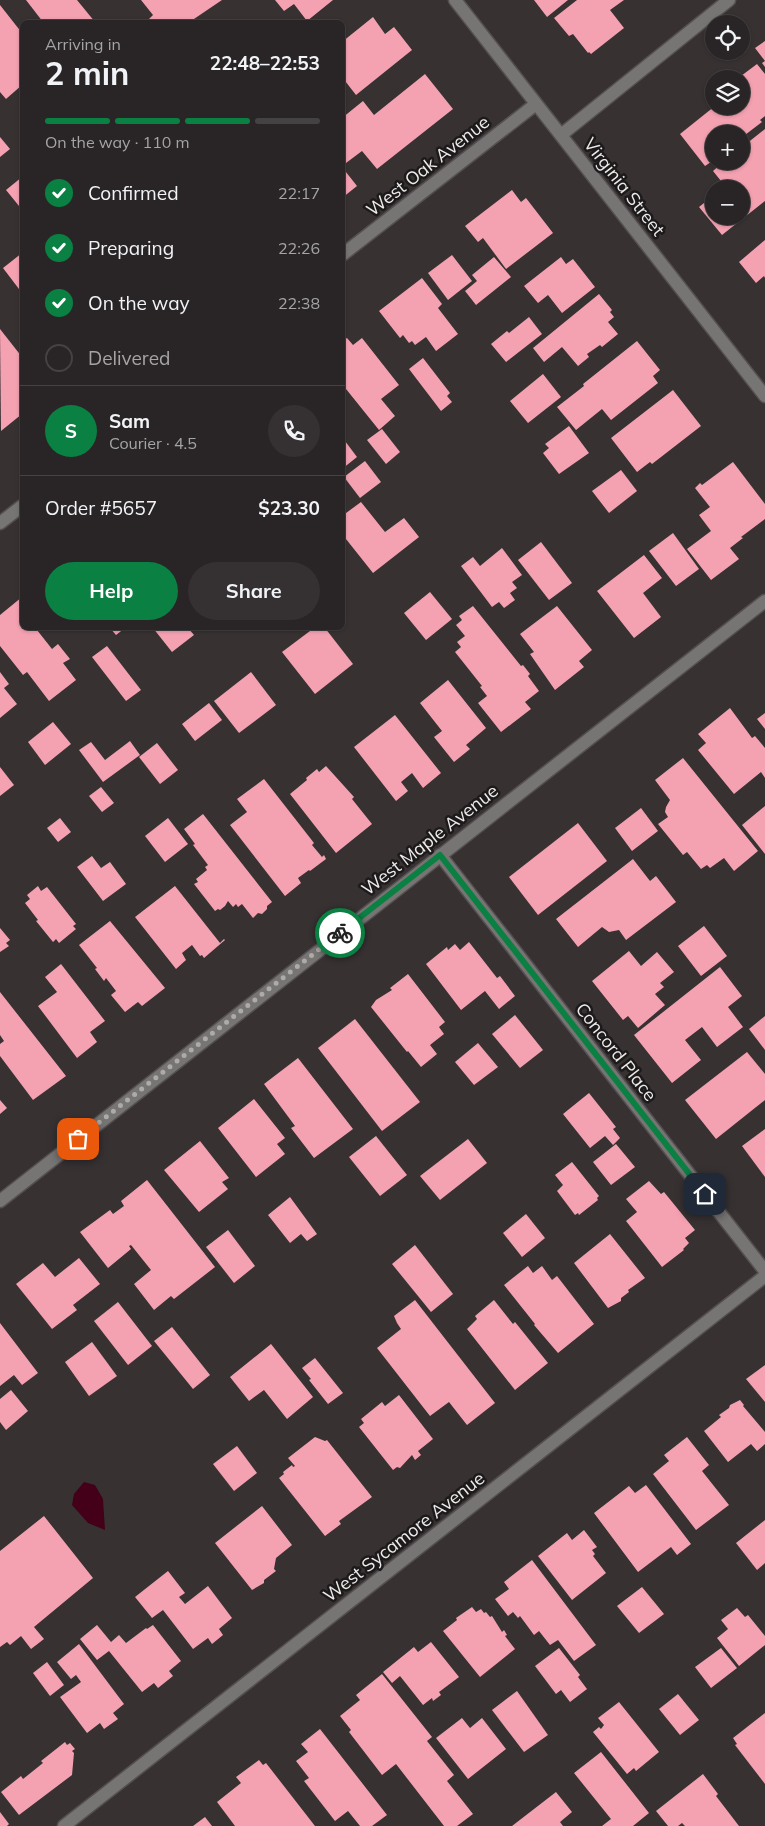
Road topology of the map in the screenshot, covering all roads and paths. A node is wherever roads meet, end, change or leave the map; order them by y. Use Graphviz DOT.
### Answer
graph roads {
  1 [pos="455,0"];
  2 [pos="729,0"];
  3 [pos="536,104"];
  4 [pos="560,135"];
  5 [pos="345,253"];
  6 [pos="765,396"];
  7 [pos="20,508"];
  8 [pos="0,523"];
  9 [pos="765,601"];
  10 [pos="440,855"];
  11 [pos="0,1201"];
  12 [pos="765,1272"];
  13 [pos="765,1276"];
  14 [pos="64,1826"];
  1 -- 3 [label="street, Virginia Street"];
  2 -- 4 [label="street"];
  3 -- 4 [label="street, Virginia Street"];
  3 -- 5 [label="street, West Oak Avenue"];
  4 -- 6 [label="street, Virginia Street"];
  7 -- 8 [label="street"];
  9 -- 10 [label="street, West Maple Avenue"];
  10 -- 11 [label="street, West Maple Avenue"];
  10 -- 12 [label="street, Concord Place"];
  13 -- 14 [label="street, West Sycamore Avenue"];
}
